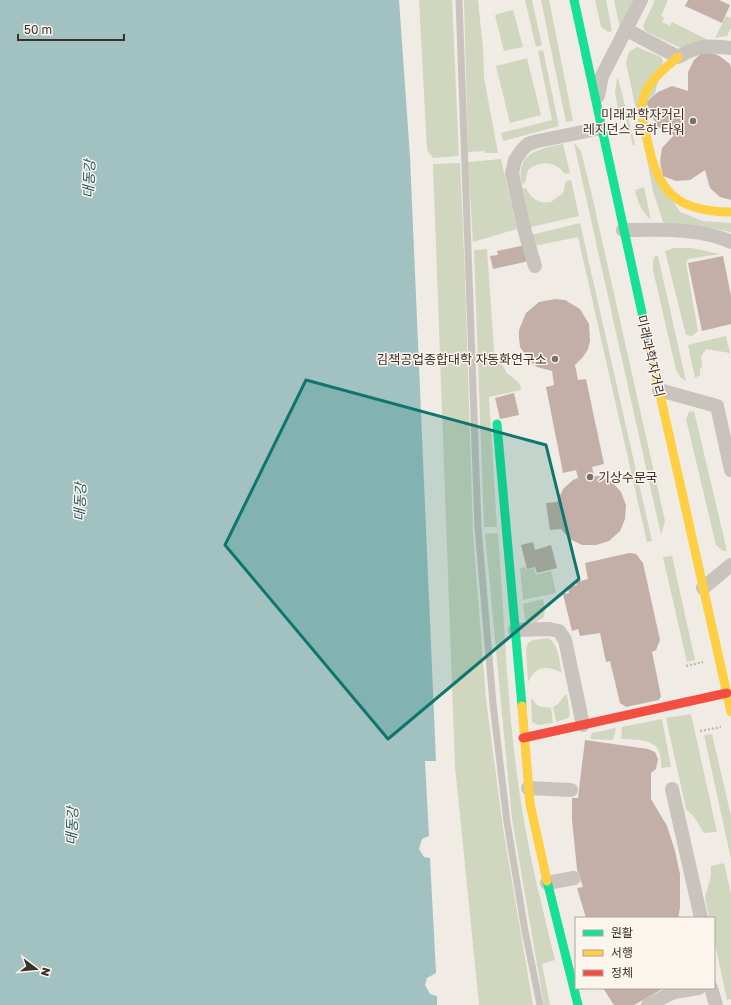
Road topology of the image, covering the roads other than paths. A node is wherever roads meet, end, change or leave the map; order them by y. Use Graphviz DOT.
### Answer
graph roads {
  1 [pos="459,0"];
  2 [pos="574,0"];
  3 [pos="641,0"];
  4 [pos="627,30"];
  5 [pos="731,48"];
  6 [pos="678,57"];
  7 [pos="596,104"];
  8 [pos="602,128"];
  9 [pos="731,212"];
  10 [pos="623,230"];
  11 [pos="731,242"];
  12 [pos="535,266"];
  13 [pos="659,390"];
  14 [pos="497,424"];
  15 [pos="731,470"];
  16 [pos="731,566"];
  17 [pos="703,588"];
  18 [pos="515,630"];
  19 [pos="727,693"];
  20 [pos="731,712"];
  21 [pos="583,725"];
  22 [pos="523,738"];
  23 [pos="528,788"];
  24 [pos="571,790"];
  25 [pos="672,790"];
  26 [pos="574,878"];
  27 [pos="547,883"];
  28 [pos="701,917"];
  29 [pos="574,978"];
  30 [pos="576,989"];
  31 [pos="693,989"];
  32 [pos="711,989"];
  33 [pos="540,1005"];
  34 [pos="578,1005"];
  35 [pos="648,1005"];
  36 [pos="716,1005"];
  1 -- 33 [label="lane"];
  2 -- 7 [label="street, 미래과학자거리"];
  3 -- 4 [label="street"];
  4 -- 6 [label="street"];
  4 -- 7 [label="street"];
  5 -- 6 [label="street"];
  6 -- 9 [label="street"];
  7 -- 8 [label="street, 미래과학자거리"];
  8 -- 10 [label="street, 미래과학자거리"];
  8 -- 12 [label="street"];
  10 -- 11 [label="street"];
  10 -- 13 [label="street, 미래과학자거리"];
  13 -- 15 [label="street"];
  13 -- 17 [label="street, 미래과학자거리"];
  14 -- 18 [label="street"];
  16 -- 17 [label="street"];
  17 -- 19 [label="street, 미래과학자거리"];
  18 -- 21 [label="street"];
  18 -- 22 [label="street"];
  19 -- 20 [label="street, 미래과학자거리"];
  19 -- 21 [label="street"];
  21 -- 22 [label="street"];
  22 -- 23 [label="street"];
  23 -- 24 [label="street"];
  23 -- 27 [label="street"];
  25 -- 28 [label="street"];
  26 -- 27 [label="street"];
  27 -- 29 [label="street"];
  30 -- 34 [label="street"];
  31 -- 35 [label="street"];
  32 -- 36 [label="street"];
}
